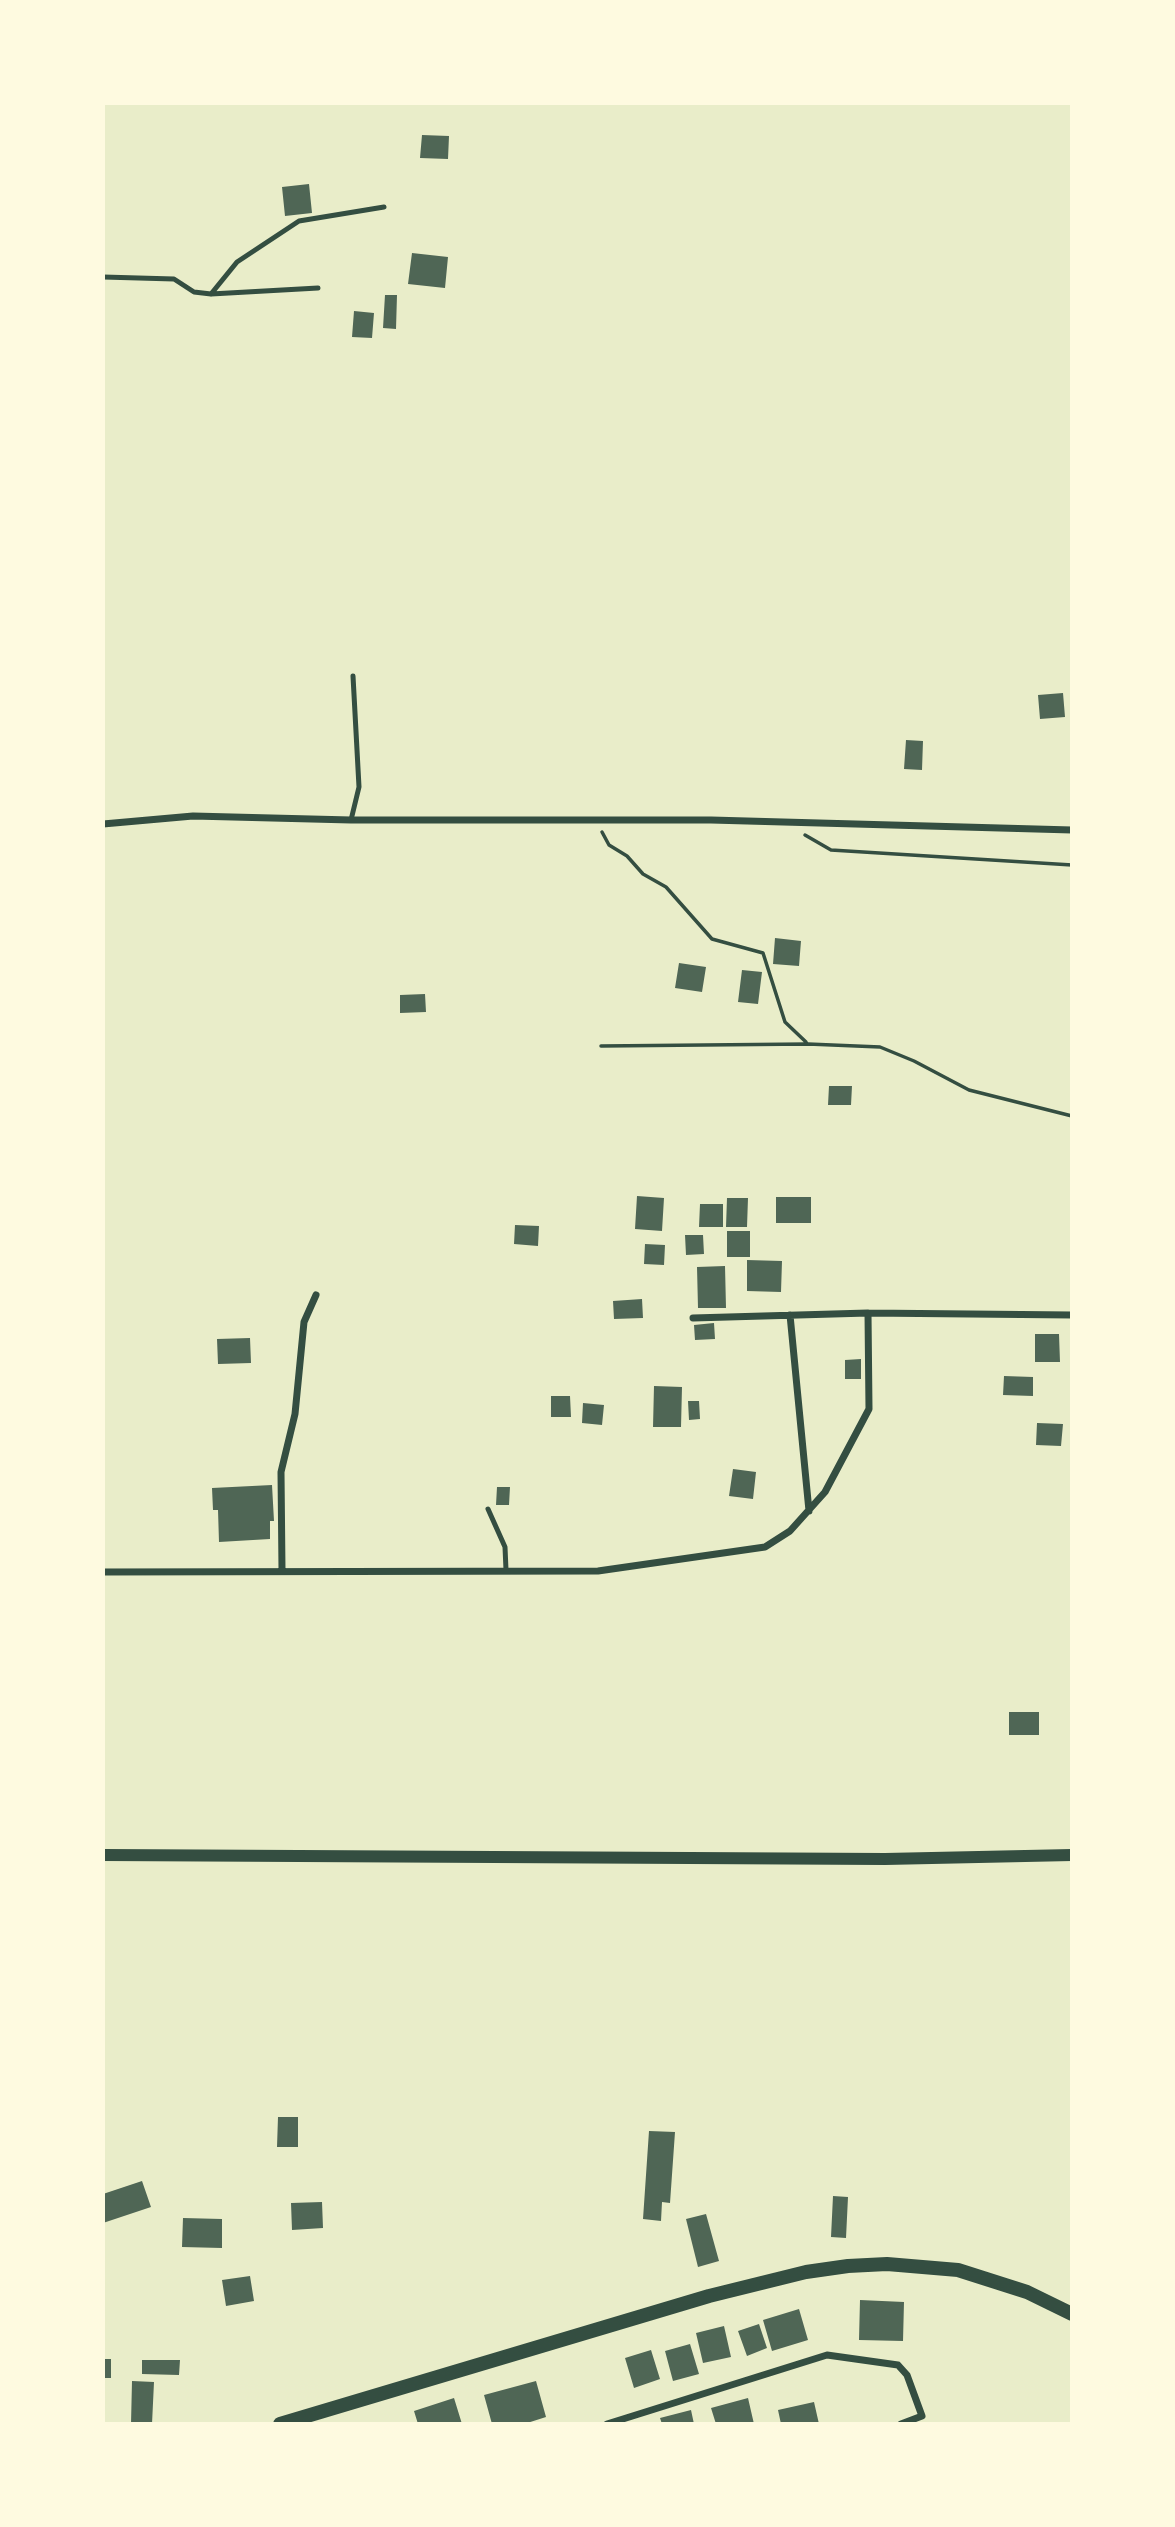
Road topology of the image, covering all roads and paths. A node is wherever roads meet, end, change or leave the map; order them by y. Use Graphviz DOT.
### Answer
graph roads {
  1 [pos="384,207"];
  2 [pos="103,276"];
  3 [pos="318,288"];
  4 [pos="211,294"];
  5 [pos="354,677"];
  6 [pos="351,820"];
  7 [pos="597,822"];
  8 [pos="103,824"];
  9 [pos="791,824"];
  10 [pos="1072,830"];
  11 [pos="1072,865"];
  12 [pos="808,1044"];
  13 [pos="601,1046"];
  14 [pos="1072,1116"];
  15 [pos="316,1295"];
  16 [pos="868,1313"];
  17 [pos="790,1315"];
  18 [pos="1072,1315"];
  19 [pos="693,1318"];
  20 [pos="488,1509"];
  21 [pos="809,1511"];
  22 [pos="282,1570"];
  23 [pos="506,1570"];
  24 [pos="103,1572"];
  25 [pos="103,1855"];
  26 [pos="1072,1855"];
  27 [pos="1072,2314"];
  28 [pos="280,2424"];
  29 [pos="607,2424"];
  30 [pos="901,2424"];
  1 -- 4 [label="lane"];
  2 -- 4 [label="lane"];
  3 -- 4 [label="lane"];
  5 -- 6 [label="lane"];
  6 -- 7 [label="street"];
  6 -- 8 [label="street"];
  7 -- 9 [label="street"];
  7 -- 12 [label="path"];
  9 -- 10 [label="street"];
  9 -- 11 [label="path"];
  12 -- 13 [label="path"];
  12 -- 14 [label="path"];
  15 -- 22 [label="street"];
  16 -- 17 [label="street"];
  16 -- 18 [label="street"];
  16 -- 21 [label="street"];
  17 -- 19 [label="street"];
  17 -- 21 [label="street"];
  20 -- 23 [label="lane"];
  21 -- 23 [label="street"];
  22 -- 23 [label="street"];
  22 -- 24 [label="street"];
  25 -- 26 [label="street"];
  27 -- 28 [label="main road"];
  29 -- 30 [label="street"];
}
